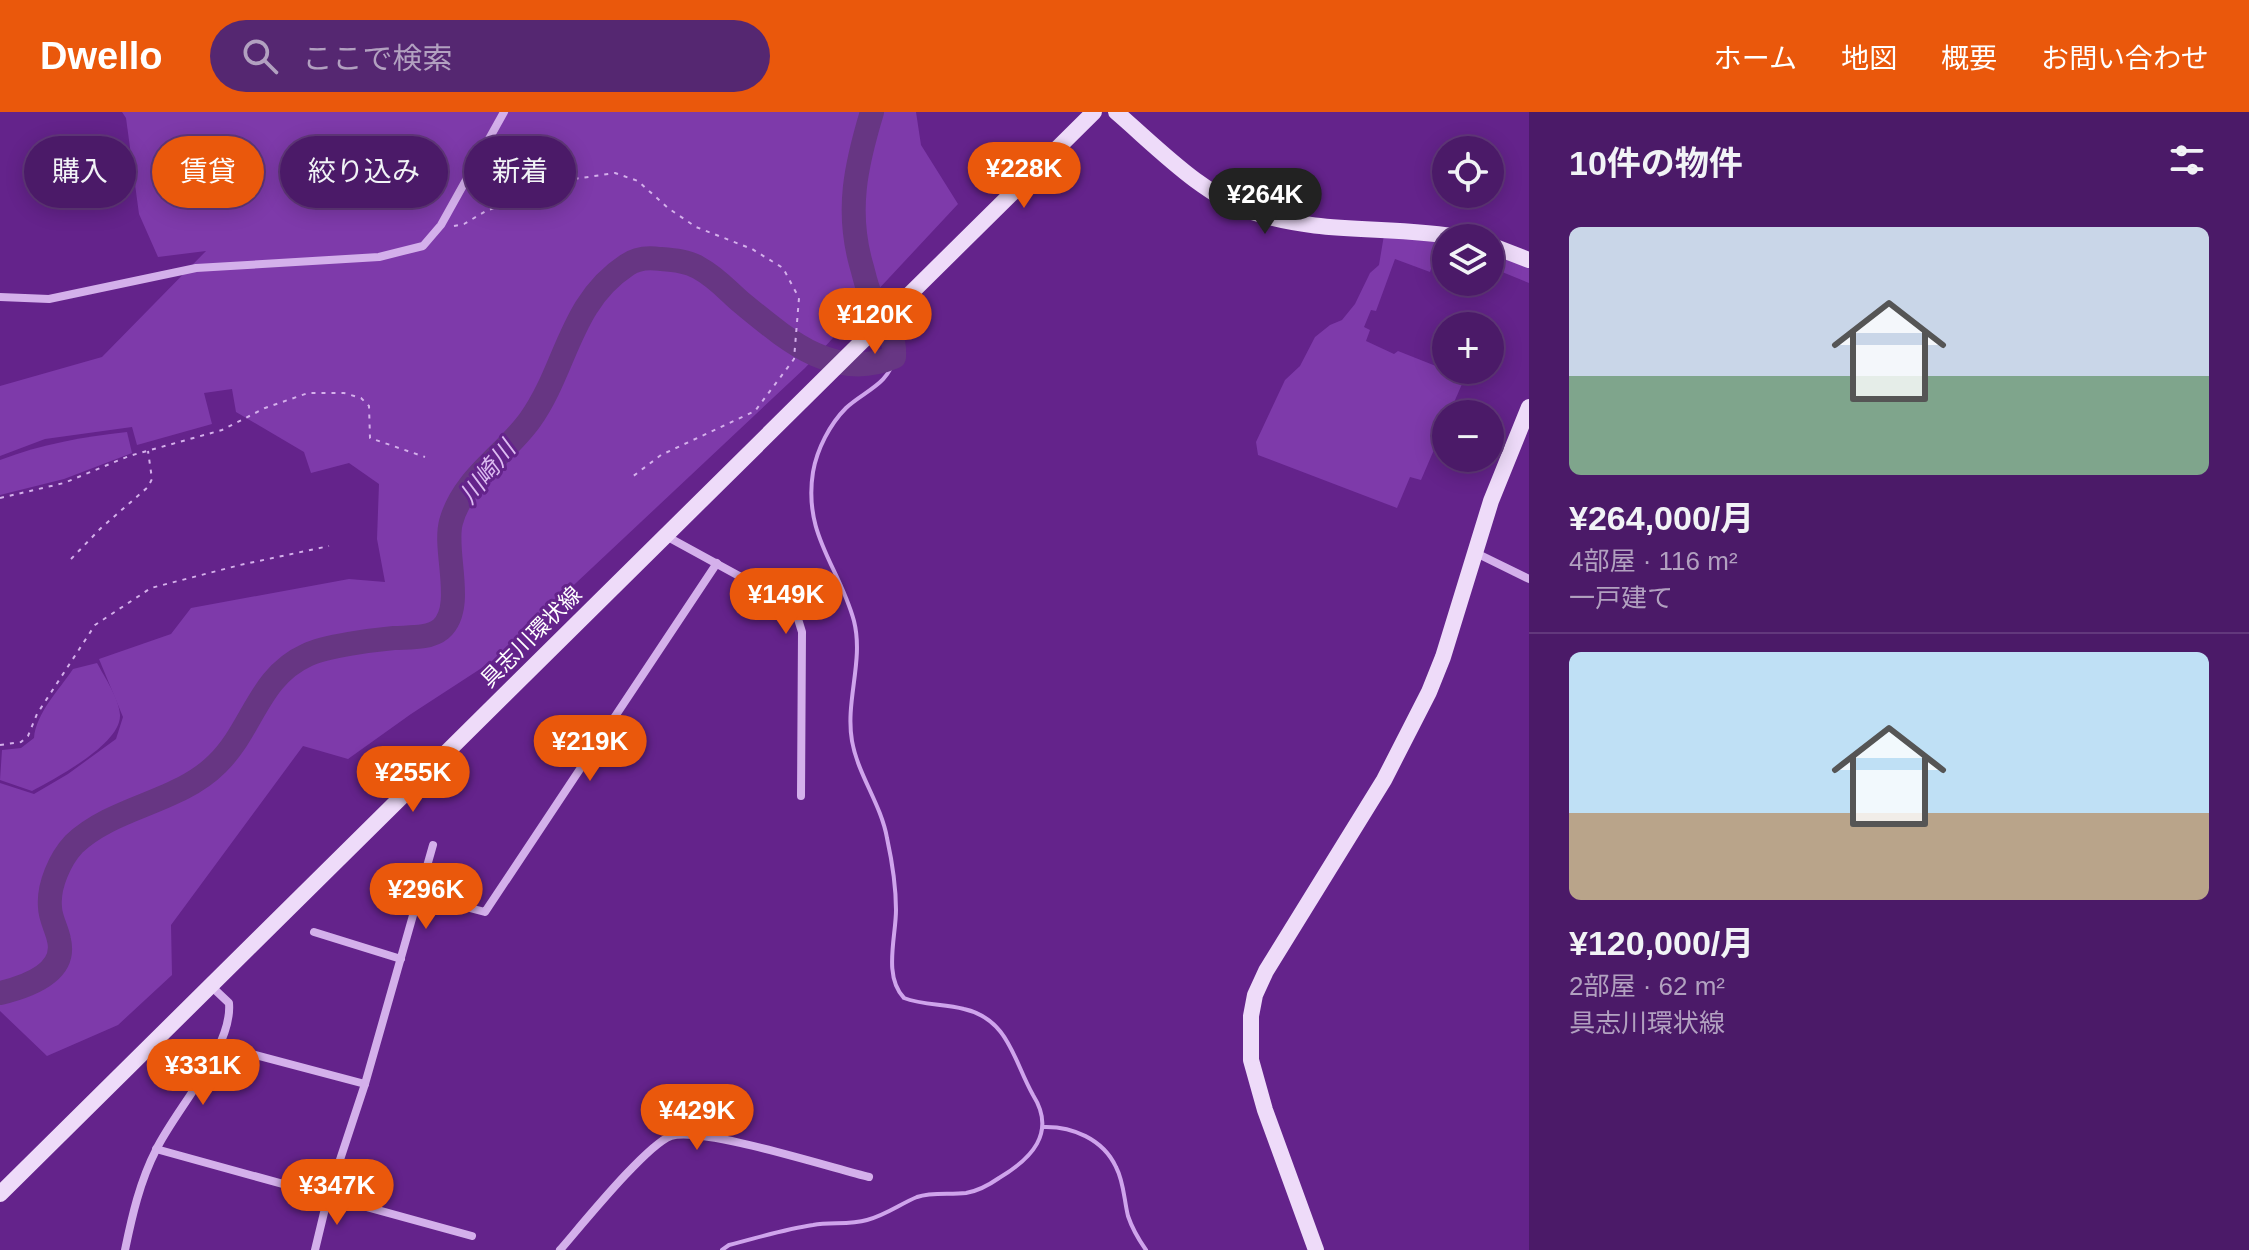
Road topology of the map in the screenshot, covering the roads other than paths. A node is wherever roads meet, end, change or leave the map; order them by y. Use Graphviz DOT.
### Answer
graph roads {
  1 [pos="504,112"];
  2 [pos="1094,112"];
  3 [pos="1116,112"];
  4 [pos="1432,234"];
  5 [pos="1504,250"];
  6 [pos="1529,260"];
  7 [pos="0,297"];
  8 [pos="1529,407"];
  9 [pos="665,536"];
  10 [pos="1473,551"];
  11 [pos="717,563"];
  12 [pos="1529,579"];
  13 [pos="801,796"];
  14 [pos="433,845"];
  15 [pos="420,895"];
  16 [pos="314,932"];
  17 [pos="401,959"];
  18 [pos="211,986"];
  19 [pos="218,1045"];
  20 [pos="365,1084"];
  21 [pos="156,1149"];
  22 [pos="869,1177"];
  23 [pos="0,1194"];
  24 [pos="328,1196"];
  25 [pos="472,1236"];
  26 [pos="125,1250"];
  27 [pos="315,1250"];
  28 [pos="560,1250"];
  29 [pos="1316,1250"];
  1 -- 7 [label="street"];
  2 -- 9 [label="main road, 具志川環状線"];
  3 -- 4 [label="main road"];
  5 -- 6 [label="main road"];
  8 -- 10 [label="main road"];
  9 -- 11 [label="street"];
  9 -- 18 [label="main road, 具志川環状線"];
  10 -- 12 [label="street"];
  10 -- 29 [label="main road"];
  11 -- 13 [label="street"];
  11 -- 15 [label="street"];
  14 -- 15 [label="street"];
  15 -- 17 [label="street"];
  16 -- 17 [label="street"];
  17 -- 20 [label="street"];
  18 -- 19 [label="street"];
  18 -- 23 [label="main road, 具志川環状線"];
  19 -- 20 [label="street"];
  19 -- 21 [label="street"];
  20 -- 24 [label="street"];
  21 -- 24 [label="street"];
  21 -- 26 [label="street"];
  22 -- 28 [label="street"];
  24 -- 25 [label="street"];
  24 -- 27 [label="street"];
}
